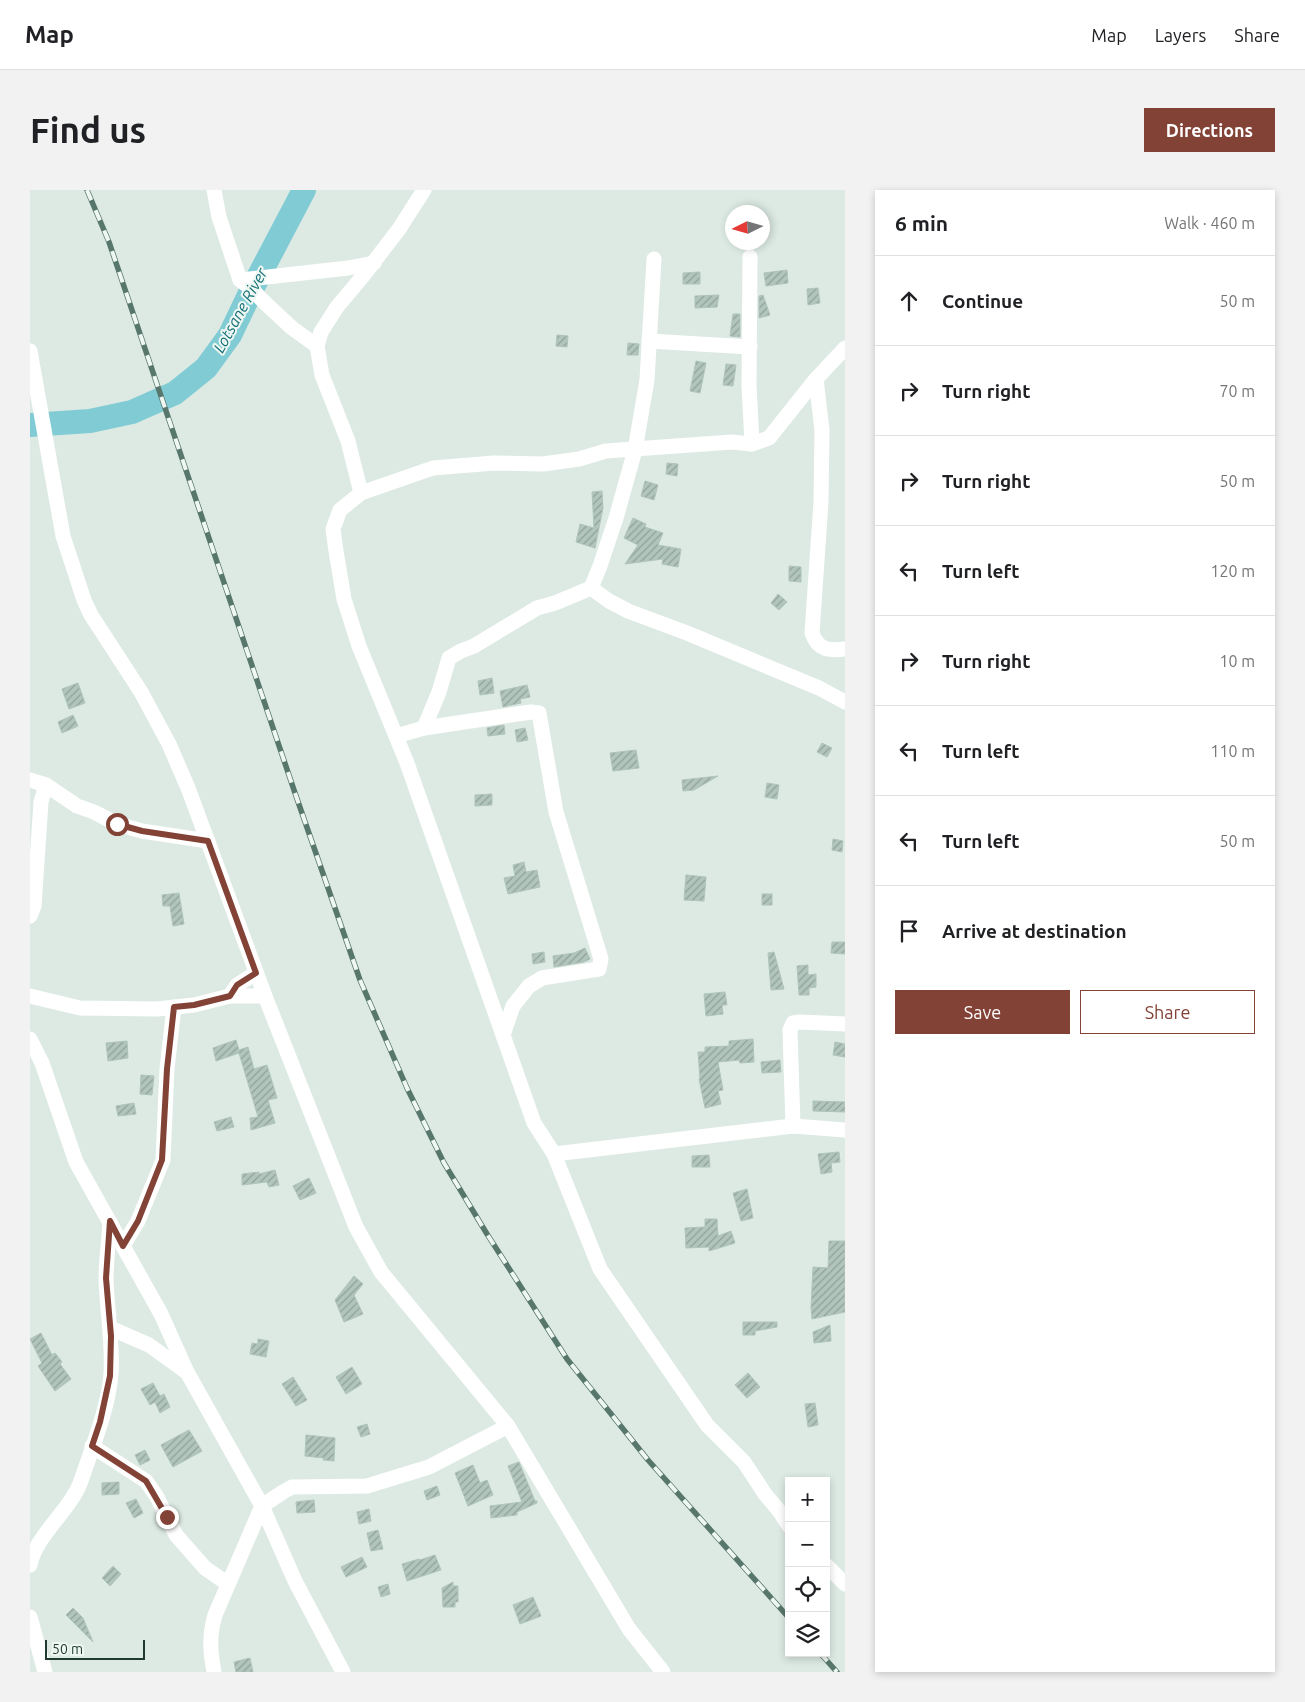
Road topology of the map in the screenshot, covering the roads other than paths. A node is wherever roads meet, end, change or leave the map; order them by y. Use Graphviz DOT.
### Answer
graph roads {
  1 [pos="214,190"];
  2 [pos="424,190"];
  3 [pos="750,257"];
  4 [pos="654,259"];
  5 [pos="374,263"];
  6 [pos="240,280"];
  7 [pos="649,341"];
  8 [pos="317,346"];
  9 [pos="750,346"];
  10 [pos="845,348"];
  11 [pos="30,351"];
  12 [pos="839,361"];
  13 [pos="816,379"];
  14 [pos="752,444"];
  15 [pos="635,450"];
  16 [pos="361,493"];
  17 [pos="591,588"];
  18 [pos="845,649"];
  19 [pos="845,702"];
  20 [pos="424,728"];
  21 [pos="396,736"];
  22 [pos="30,780"];
  23 [pos="46,785"];
  24 [pos="30,792"];
  25 [pos="208,841"];
  26 [pos="30,916"];
  27 [pos="256,973"];
  28 [pos="30,996"];
  29 [pos="230,996"];
  30 [pos="265,996"];
  31 [pos="174,1007"];
  32 [pos="845,1024"];
  33 [pos="503,1035"];
  34 [pos="30,1039"];
  35 [pos="793,1126"];
  36 [pos="845,1130"];
  37 [pos="554,1154"];
  38 [pos="110,1221"];
  39 [pos="123,1246"];
  40 [pos="110,1328"];
  41 [pos="187,1372"];
  42 [pos="508,1426"];
  43 [pos="92,1446"];
  44 [pos="262,1506"];
  45 [pos="786,1522"];
  46 [pos="30,1565"];
  47 [pos="828,1567"];
  48 [pos="228,1584"];
  49 [pos="845,1584"];
  50 [pos="30,1617"];
  51 [pos="45,1672"];
  52 [pos="214,1672"];
  53 [pos="343,1672"];
  54 [pos="662,1672"];
  1 -- 6 [label="street"];
  2 -- 5 [label="street"];
  3 -- 9 [label="street"];
  4 -- 7 [label="street"];
  5 -- 6 [label="street"];
  5 -- 8 [label="street"];
  6 -- 8 [label="street"];
  7 -- 9 [label="street"];
  7 -- 15 [label="street"];
  8 -- 16 [label="street"];
  9 -- 14 [label="street"];
  10 -- 12 [label="street"];
  11 -- 25 [label="street"];
  12 -- 13 [label="street"];
  13 -- 14 [label="street"];
  13 -- 18 [label="street"];
  14 -- 15 [label="street"];
  15 -- 16 [label="street"];
  15 -- 17 [label="street"];
  16 -- 21 [label="street"];
  17 -- 19 [label="street"];
  17 -- 20 [label="street"];
  20 -- 21 [label="street"];
  20 -- 33 [label="street"];
  21 -- 33 [label="street"];
  22 -- 23 [label="street"];
  23 -- 24 [label="street"];
  23 -- 25 [label="street"];
  23 -- 26 [label="street"];
  25 -- 27 [label="street"];
  27 -- 29 [label="street"];
  27 -- 30 [label="street"];
  28 -- 31 [label="street"];
  29 -- 30 [label="street"];
  29 -- 31 [label="street"];
  30 -- 42 [label="street"];
  31 -- 39 [label="street"];
  32 -- 35 [label="street"];
  33 -- 37 [label="street"];
  34 -- 38 [label="street"];
  35 -- 36 [label="street"];
  35 -- 37 [label="street"];
  37 -- 45 [label="street"];
  38 -- 39 [label="street"];
  38 -- 40 [label="street"];
  39 -- 41 [label="street"];
  40 -- 41 [label="street"];
  40 -- 43 [label="street"];
  41 -- 44 [label="street"];
  42 -- 44 [label="street"];
  42 -- 54 [label="street"];
  43 -- 46 [label="street"];
  43 -- 48 [label="street"];
  44 -- 48 [label="street"];
  44 -- 53 [label="street"];
  47 -- 49 [label="street"];
  48 -- 52 [label="street"];
  50 -- 51 [label="street"];
}
